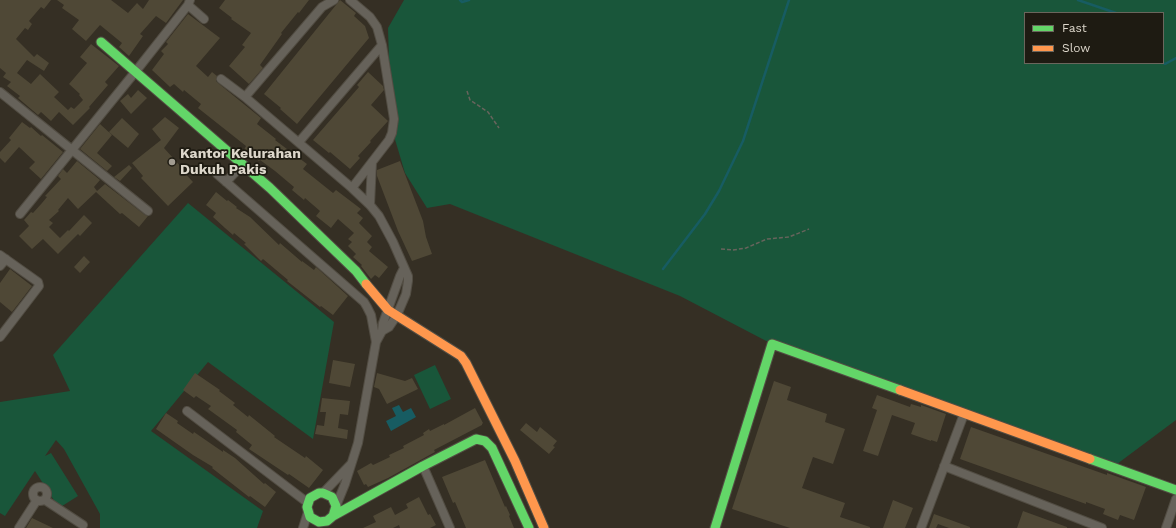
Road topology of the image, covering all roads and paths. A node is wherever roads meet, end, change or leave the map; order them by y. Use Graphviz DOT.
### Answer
graph roads {
  1 [pos="334,0"];
  2 [pos="350,0"];
  3 [pos="189,2"];
  4 [pos="204,19"];
  5 [pos="101,42"];
  6 [pos="382,44"];
  7 [pos="136,71"];
  8 [pos="221,79"];
  9 [pos="467,91"];
  10 [pos="0,92"];
  11 [pos="245,97"];
  12 [pos="499,128"];
  13 [pos="299,142"];
  14 [pos="72,150"];
  15 [pos="372,162"];
  16 [pos="243,164"];
  17 [pos="217,174"];
  18 [pos="226,182"];
  19 [pos="352,188"];
  20 [pos="370,205"];
  21 [pos="148,211"];
  22 [pos="20,214"];
  23 [pos="809,229"];
  24 [pos="721,249"];
  25 [pos="2,260"];
  26 [pos="404,268"];
  27 [pos="388,310"];
  28 [pos="397,315"];
  29 [pos="382,331"];
  30 [pos="0,337"];
  31 [pos="376,342"];
  32 [pos="187,411"];
  33 [pos="964,414"];
  34 [pos="353,462"];
  35 [pos="423,466"];
  36 [pos="944,466"];
  37 [pos="1176,490"];
  38 [pos="323,493"];
  39 [pos="1176,499"];
  40 [pos="308,502"];
  41 [pos="336,506"];
  42 [pos="308,512"];
  43 [pos="333,516"];
  44 [pos="83,525"];
  45 [pos="318,525"];
  46 [pos="19,528"];
  47 [pos="303,528"];
  48 [pos="449,528"];
  49 [pos="529,528"];
  50 [pos="544,528"];
  51 [pos="714,528"];
  52 [pos="921,528"];
  53 [pos="1102,528"];
  54 [pos="1166,528"];
  1 -- 11 [label="street"];
  2 -- 6 [label="street"];
  3 -- 4 [label="street"];
  3 -- 7 [label="street"];
  5 -- 7 [label="street"];
  6 -- 13 [label="street"];
  6 -- 15 [label="street"];
  7 -- 14 [label="street"];
  7 -- 16 [label="street"];
  8 -- 11 [label="street"];
  9 -- 12 [label="path"];
  10 -- 14 [label="street"];
  11 -- 13 [label="street"];
  13 -- 19 [label="street"];
  14 -- 21 [label="street"];
  14 -- 22 [label="street"];
  15 -- 19 [label="street"];
  15 -- 20 [label="street"];
  16 -- 18 [label="street"];
  16 -- 27 [label="street"];
  17 -- 18 [label="street"];
  18 -- 31 [label="street"];
  19 -- 20 [label="street"];
  20 -- 26 [label="street"];
  23 -- 24 [label="path"];
  25 -- 30 [label="street"];
  26 -- 27 [label="street"];
  26 -- 28 [label="street"];
  27 -- 28 [label="street"];
  27 -- 29 [label="street"];
  28 -- 29 [label="street"];
  28 -- 50 [label="street"];
  29 -- 31 [label="street"];
  31 -- 34 [label="street"];
  32 -- 40 [label="street"];
  33 -- 36 [label="street"];
  33 -- 37 [label="street"];
  33 -- 51 [label="street"];
  34 -- 38 [label="street"];
  34 -- 41 [label="street"];
  35 -- 43 [label="street"];
  35 -- 48 [label="street"];
  35 -- 49 [label="street"];
  36 -- 52 [label="street"];
  36 -- 53 [label="street"];
  38 -- 40 [label="street"];
  38 -- 41 [label="street"];
  39 -- 54 [label="street"];
  40 -- 42 [label="street"];
  41 -- 43 [label="street"];
  42 -- 45 [label="street"];
  42 -- 47 [label="street"];
  43 -- 45 [label="street"];
  44 -- 46 [label="street"];
}
